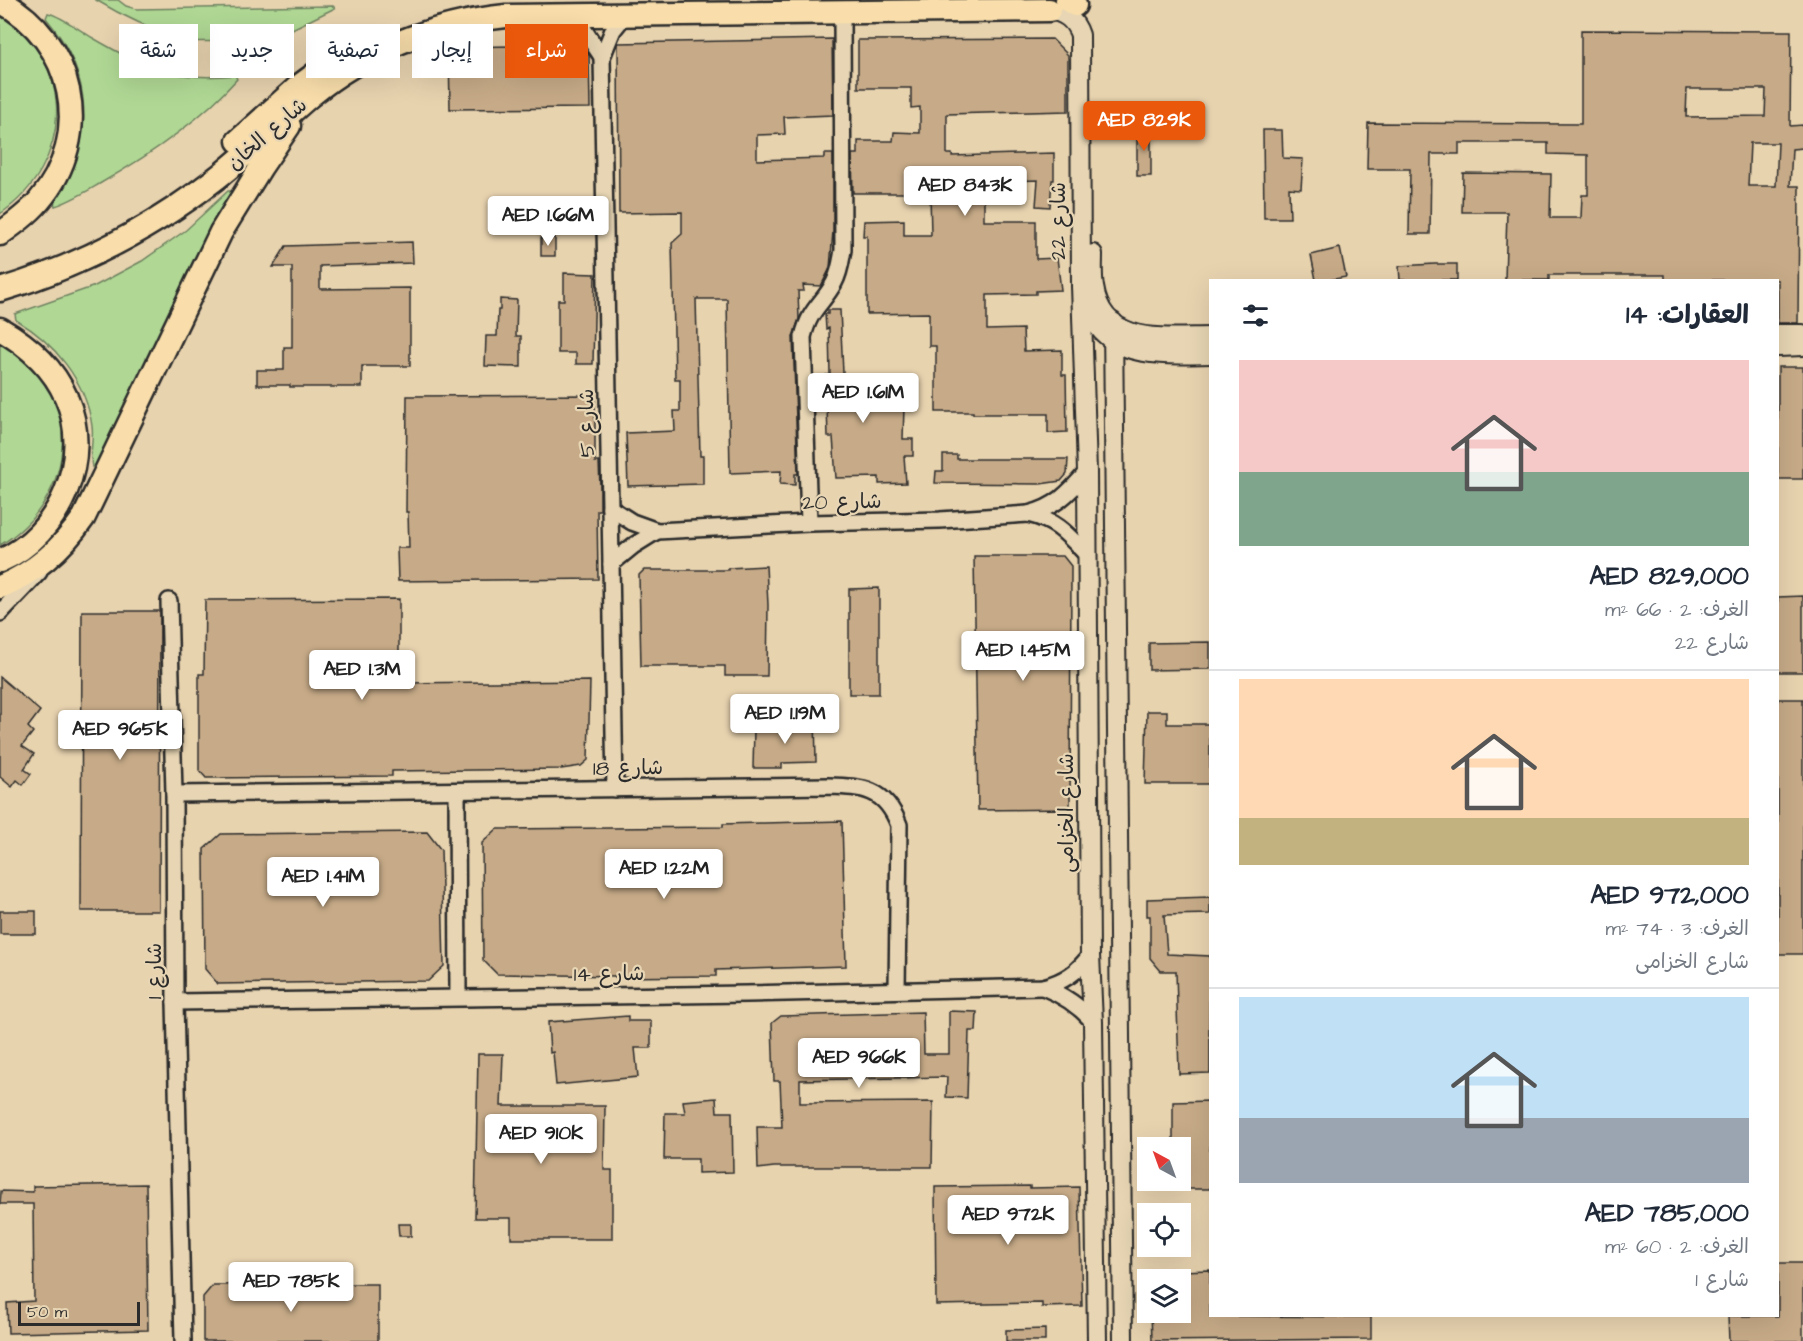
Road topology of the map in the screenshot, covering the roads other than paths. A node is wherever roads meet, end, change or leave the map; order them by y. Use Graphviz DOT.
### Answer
graph roads {
  1 [pos="0,1"];
  2 [pos="1064,5"];
  3 [pos="620,7"];
  4 [pos="842,12"];
  5 [pos="575,16"];
  6 [pos="602,57"];
  7 [pos="309,97"];
  8 [pos="0,234"];
  9 [pos="0,273"];
  10 [pos="1081,285"];
  11 [pos="0,290"];
  12 [pos="1113,322"];
  13 [pos="0,328"];
  14 [pos="1779,334"];
  15 [pos="1803,334"];
  16 [pos="1209,337"];
  17 [pos="1113,340"];
  18 [pos="1803,346"];
  19 [pos="1779,347"];
  20 [pos="1209,354"];
  21 [pos="1087,472"];
  22 [pos="610,508"];
  23 [pos="1028,514"];
  24 [pos="809,523"];
  25 [pos="657,531"];
  26 [pos="1087,555"];
  27 [pos="48,559"];
  28 [pos="0,561"];
  29 [pos="611,564"];
  30 [pos="0,587"];
  31 [pos="169,601"];
  32 [pos="0,613"];
  33 [pos="615,789"];
  34 [pos="457,791"];
  35 [pos="174,794"];
  36 [pos="1090,955"];
  37 [pos="1043,987"];
  38 [pos="897,990"];
  39 [pos="458,997"];
  40 [pos="175,1002"];
  41 [pos="1093,1022"];
  42 [pos="1096,1301"];
  43 [pos="183,1341"];
  44 [pos="1097,1341"];
  45 [pos="1104,1341"];
  46 [pos="1123,1341"];
  1 -- 8 [label="main road"];
  2 -- 4 [label="main road, شارع الخان"];
  2 -- 10 [label="street, شارع 22"];
  2 -- 12 [label="street, شارع 22"];
  3 -- 4 [label="main road, شارع الخان"];
  3 -- 5 [label="main road, شارع الخان"];
  3 -- 6 [label="street, شارع 5"];
  3 -- 9 [label="main road, شارع الخان"];
  4 -- 24 [label="street"];
  5 -- 6 [label="street"];
  5 -- 7 [label="main road, شارع الخان"];
  6 -- 22 [label="street, شارع 5"];
  7 -- 11 [label="main road, شارع الخان"];
  7 -- 27 [label="main road"];
  10 -- 17 [label="street, شارع 22"];
  10 -- 21 [label="street, شارع الخزامى"];
  12 -- 16 [label="street"];
  12 -- 17 [label="street"];
  13 -- 28 [label="main road"];
  14 -- 15 [label="street"];
  17 -- 20 [label="street, شارع 22"];
  17 -- 46 [label="street"];
  18 -- 19 [label="street"];
  21 -- 23 [label="street, شارع 20"];
  21 -- 26 [label="street, شارع الخزامى"];
  22 -- 25 [label="street, شارع 20"];
  22 -- 29 [label="street, شارع 5"];
  23 -- 24 [label="street, شارع 20"];
  23 -- 26 [label="street, شارع 20"];
  24 -- 25 [label="street, شارع 20"];
  25 -- 29 [label="street, شارع 20"];
  26 -- 36 [label="street, شارع الخزامى"];
  27 -- 30 [label="main road"];
  27 -- 32 [label="street"];
  29 -- 33 [label="street, شارع 5"];
  31 -- 35 [label="street, شارع 1"];
  33 -- 34 [label="street, شارع 18"];
  33 -- 38 [label="street, شارع 18"];
  34 -- 35 [label="street, شارع 18"];
  34 -- 39 [label="street"];
  35 -- 40 [label="street, شارع 1"];
  36 -- 37 [label="street, شارع 14"];
  36 -- 41 [label="street, شارع الخزامى"];
  37 -- 38 [label="street, شارع 14"];
  37 -- 41 [label="street, شارع 14"];
  38 -- 39 [label="street, شارع 14"];
  39 -- 40 [label="street, شارع 14"];
  40 -- 43 [label="street, شارع 1"];
  41 -- 42 [label="street, شارع الخزامى"];
  42 -- 44 [label="street, شارع الخزامى"];
  42 -- 45 [label="street"];
}
